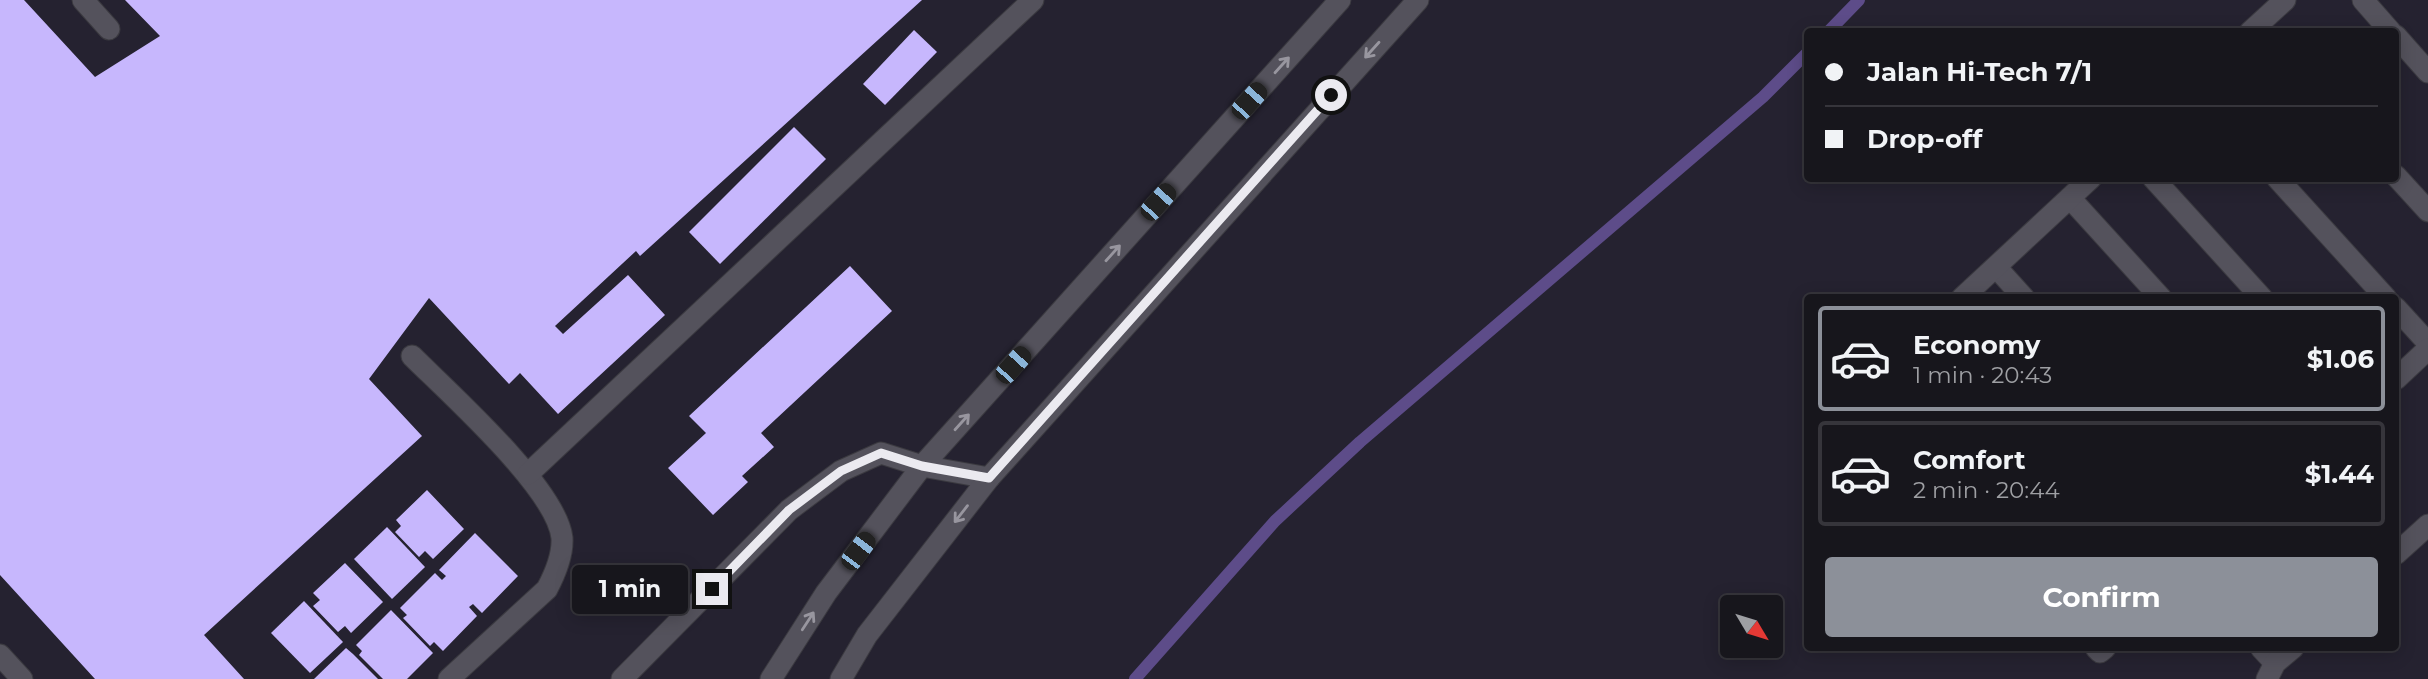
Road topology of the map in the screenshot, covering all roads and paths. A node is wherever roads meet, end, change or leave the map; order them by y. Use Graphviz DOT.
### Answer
graph roads {
  1 [pos="83,0"];
  2 [pos="1033,0"];
  3 [pos="1340,0"];
  4 [pos="1418,0"];
  5 [pos="2285,0"];
  6 [pos="2363,0"];
  7 [pos="2258,28"];
  8 [pos="2388,28"];
  9 [pos="108,29"];
  10 [pos="2399,39"];
  11 [pos="2428,72"];
  12 [pos="2399,179"];
  13 [pos="2087,182"];
  14 [pos="2157,182"];
  15 [pos="2281,182"];
  16 [pos="2070,198"];
  17 [pos="2428,211"];
  18 [pos="1996,267"];
  19 [pos="1966,294"];
  20 [pos="2020,294"];
  21 [pos="2157,294"];
  22 [pos="2258,294"];
  23 [pos="2382,294"];
  24 [pos="2399,311"];
  25 [pos="2428,343"];
  26 [pos="2428,349"];
  27 [pos="412,356"];
  28 [pos="2399,376"];
  29 [pos="922,466"];
  30 [pos="528,474"];
  31 [pos="989,478"];
  32 [pos="2428,525"];
  33 [pos="2399,551"];
  34 [pos="2262,651"];
  35 [pos="2290,651"];
  36 [pos="0,655"];
  37 [pos="2271,671"];
  38 [pos="22,679"];
  39 [pos="449,679"];
  40 [pos="622,679"];
  41 [pos="771,679"];
  42 [pos="841,679"];
  1 -- 9 [label="street"];
  2 -- 30 [label="street"];
  29 -- 3 [label="street, one-way"];
  4 -- 31 [label="street, one-way"];
  5 -- 7 [label="street"];
  6 -- 8 [label="street"];
  10 -- 11 [label="street"];
  12 -- 17 [label="street"];
  13 -- 16 [label="street"];
  14 -- 22 [label="street"];
  15 -- 23 [label="street"];
  16 -- 18 [label="street"];
  16 -- 21 [label="street"];
  18 -- 19 [label="street"];
  18 -- 20 [label="street"];
  24 -- 25 [label="street"];
  26 -- 28 [label="street"];
  27 -- 30 [label="street"];
  29 -- 31 [label="street"];
  29 -- 40 [label="street"];
  41 -- 29 [label="street, one-way"];
  30 -- 39 [label="street"];
  31 -- 42 [label="street, one-way"];
  32 -- 33 [label="street"];
  34 -- 37 [label="street"];
  35 -- 37 [label="street"];
  36 -- 38 [label="street"];
}
